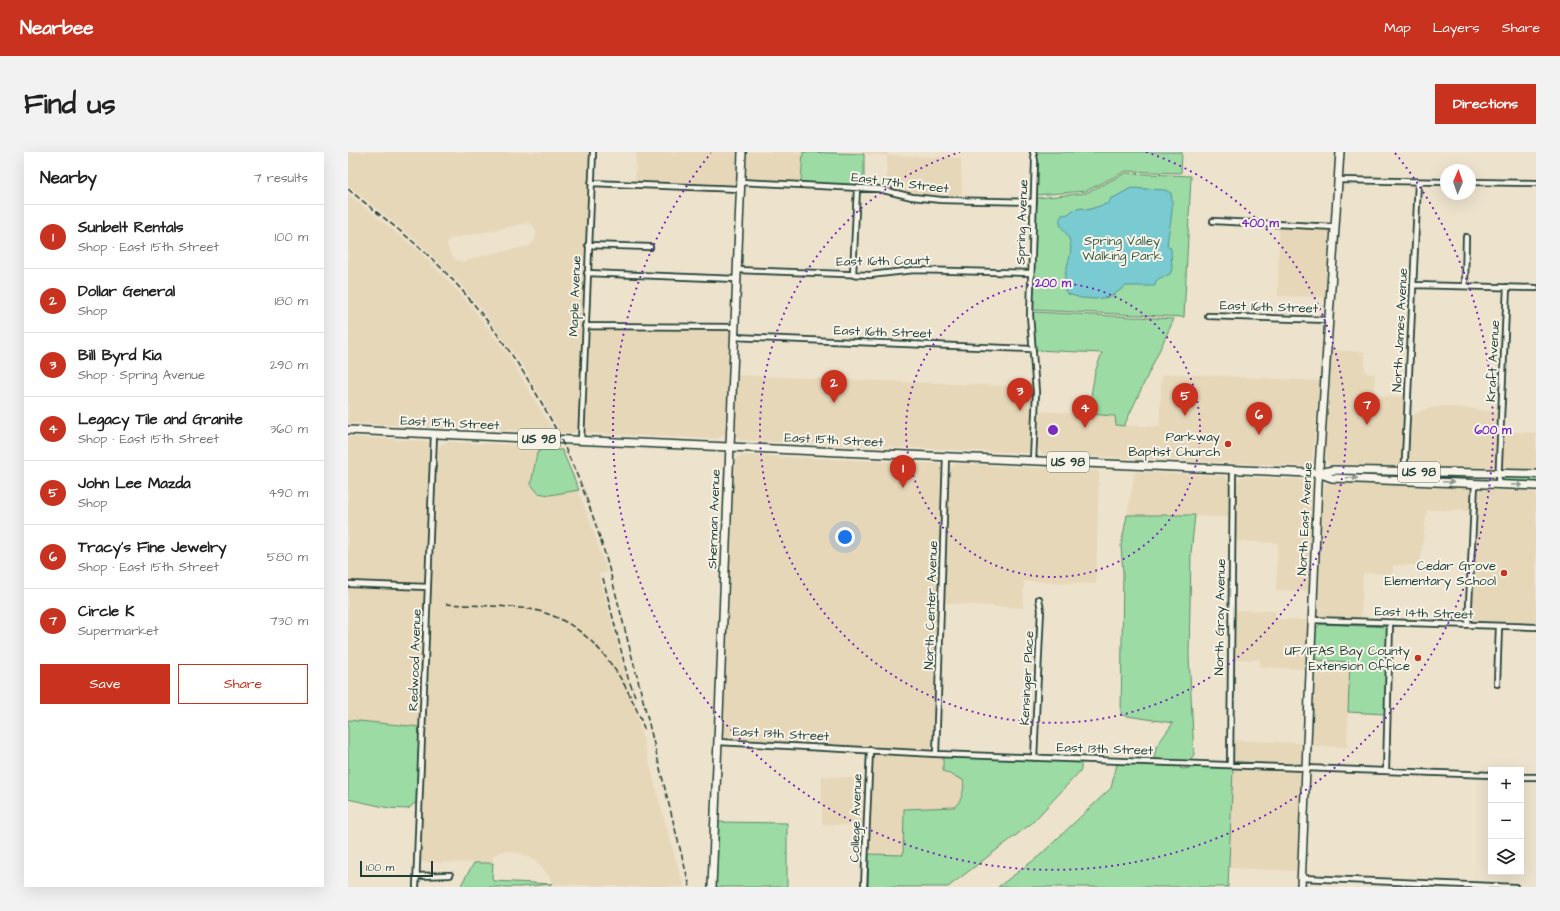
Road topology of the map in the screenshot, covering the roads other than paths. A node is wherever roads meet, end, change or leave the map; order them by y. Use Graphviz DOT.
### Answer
graph roads {
  1 [pos="593,152"];
  2 [pos="742,152"];
  3 [pos="1033,152"];
  4 [pos="1340,152"];
  5 [pos="1338,180"];
  6 [pos="1418,182"];
  7 [pos="1440,182"];
  8 [pos="1476,182"];
  9 [pos="591,183"];
  10 [pos="1536,183"];
  11 [pos="740,185"];
  12 [pos="857,188"];
  13 [pos="1034,202"];
  14 [pos="1213,221"];
  15 [pos="1335,227"];
  16 [pos="1466,237"];
  17 [pos="588,245"];
  18 [pos="650,247"];
  19 [pos="737,270"];
  20 [pos="587,273"];
  21 [pos="1031,273"];
  22 [pos="853,275"];
  23 [pos="736,280"];
  24 [pos="1414,285"];
  25 [pos="1465,286"];
  26 [pos="1507,287"];
  27 [pos="1536,288"];
  28 [pos="1208,316"];
  29 [pos="1328,320"];
  30 [pos="585,326"];
  31 [pos="734,327"];
  32 [pos="734,336"];
  33 [pos="1032,349"];
  34 [pos="348,430"];
  35 [pos="434,434"];
  36 [pos="581,440"];
  37 [pos="729,447"];
  38 [pos="946,457"];
  39 [pos="1033,461"];
  40 [pos="1233,470"];
  41 [pos="1405,472"];
  42 [pos="1466,472"];
  43 [pos="1485,473"];
  44 [pos="1499,473"];
  45 [pos="1318,474"];
  46 [pos="1536,474"];
  47 [pos="1404,480"];
  48 [pos="1475,484"];
  49 [pos="1498,485"];
  50 [pos="1536,486"];
  51 [pos="348,584"];
  52 [pos="428,587"];
  53 [pos="1039,599"];
  54 [pos="1312,620"];
  55 [pos="1390,623"];
  56 [pos="1468,625"];
  57 [pos="1499,626"];
  58 [pos="1536,627"];
  59 [pos="1497,684"];
  60 [pos="718,742"];
  61 [pos="870,750"];
  62 [pos="936,754"];
  63 [pos="1034,758"];
  64 [pos="1230,765"];
  65 [pos="1306,768"];
  66 [pos="1386,771"];
  67 [pos="1488,775"];
  68 [pos="1524,777"];
  69 [pos="1536,777"];
  70 [pos="450,875"];
  71 [pos="417,876"];
  72 [pos="1301,878"];
  73 [pos="416,887"];
  74 [pos="712,887"];
  75 [pos="864,887"];
  76 [pos="1301,887"];
  77 [pos="1515,887"];
  1 -- 9 [label="street, Maple Avenue"];
  2 -- 11 [label="main road, Sherman Avenue"];
  3 -- 13 [label="street, Spring Avenue"];
  4 -- 5 [label="main road, North East Avenue"];
  5 -- 6 [label="street"];
  5 -- 15 [label="main road, North East Avenue"];
  6 -- 7 [label="street"];
  6 -- 24 [label="street, North James Avenue"];
  8 -- 10 [label="street"];
  9 -- 11 [label="street, East 17th Street"];
  9 -- 17 [label="street, Maple Avenue"];
  11 -- 12 [label="street, East 17th Street"];
  11 -- 19 [label="main road, Sherman Avenue"];
  12 -- 13 [label="street, East 17th Street"];
  12 -- 22 [label="street"];
  13 -- 21 [label="street, Spring Avenue"];
  14 -- 15 [label="street"];
  15 -- 29 [label="main road, North East Avenue"];
  16 -- 25 [label="street"];
  17 -- 18 [label="street"];
  17 -- 20 [label="street, Maple Avenue"];
  19 -- 22 [label="street, East 16th Court"];
  19 -- 23 [label="main road, Sherman Avenue"];
  20 -- 23 [label="street"];
  20 -- 30 [label="street, Maple Avenue"];
  21 -- 22 [label="street, East 16th Court"];
  21 -- 33 [label="street, Spring Avenue"];
  23 -- 31 [label="main road, Sherman Avenue"];
  24 -- 25 [label="street"];
  24 -- 41 [label="street, North James Avenue"];
  25 -- 26 [label="street"];
  26 -- 27 [label="street"];
  26 -- 44 [label="street, Kraft Avenue"];
  28 -- 29 [label="street, East 16th Street"];
  29 -- 45 [label="main road, North East Avenue"];
  30 -- 31 [label="street"];
  30 -- 36 [label="street, Maple Avenue"];
  31 -- 32 [label="main road, Sherman Avenue"];
  32 -- 33 [label="street, East 16th Street"];
  32 -- 37 [label="main road, Sherman Avenue"];
  33 -- 39 [label="street, Spring Avenue"];
  34 -- 35 [label="main road, East 15th Street / US 98"];
  35 -- 36 [label="main road, East 15th Street / US 98"];
  35 -- 52 [label="street, Redwood Avenue"];
  36 -- 37 [label="main road, East 15th Street / US 98"];
  37 -- 38 [label="main road, East 15th Street / US 98"];
  37 -- 60 [label="main road, Sherman Avenue"];
  38 -- 39 [label="main road, East 15th Street / US 98"];
  38 -- 62 [label="street, North Center Avenue"];
  39 -- 40 [label="main road, East 15th Street / US 98"];
  40 -- 45 [label="main road, East 15th Street / US 98"];
  40 -- 64 [label="street, North Gray Avenue"];
  41 -- 42 [label="main road, East 15th Street / US 98"];
  41 -- 45 [label="main road, East 15th Street / US 98"];
  41 -- 47 [label="street, North James Avenue"];
  42 -- 43 [label="main road, East 15th Street / US 98"];
  42 -- 48 [label="main road"];
  43 -- 44 [label="main road, East 15th Street / US 98"];
  43 -- 48 [label="main road"];
  44 -- 46 [label="main road, East 15th Street / US 98"];
  44 -- 49 [label="street, Kraft Avenue"];
  45 -- 47 [label="main road, East 15th Street / US 98, one-way"];
  45 -- 54 [label="main road, North East Avenue"];
  47 -- 48 [label="main road, East 15th Street / US 98, one-way"];
  48 -- 49 [label="main road, East 15th Street / US 98"];
  48 -- 56 [label="street"];
  49 -- 50 [label="main road, East 15th Street / US 98, one-way"];
  51 -- 52 [label="street"];
  52 -- 71 [label="street, Redwood Avenue"];
  53 -- 63 [label="street, Kensinger Place"];
  54 -- 55 [label="street, East 14th Street"];
  54 -- 65 [label="main road, North East Avenue"];
  55 -- 56 [label="street, East 14th Street"];
  55 -- 66 [label="street"];
  56 -- 57 [label="street, East 14th Street"];
  57 -- 58 [label="street, East 14th Street"];
  57 -- 59 [label="street"];
  60 -- 61 [label="street, East 13th Street"];
  60 -- 74 [label="main road, Sherman Avenue"];
  61 -- 62 [label="street, East 13th Street"];
  61 -- 75 [label="street, College Avenue"];
  62 -- 63 [label="street, East 13th Street"];
  63 -- 64 [label="street, East 13th Street"];
  64 -- 65 [label="street, East 13th Street"];
  65 -- 66 [label="street, East 13th Street"];
  65 -- 72 [label="main road, North East Avenue"];
  66 -- 67 [label="street, East 13th Street"];
  68 -- 69 [label="street"];
  70 -- 71 [label="street"];
  71 -- 73 [label="street, Redwood Avenue"];
  72 -- 76 [label="main road, North East Avenue"];
  72 -- 77 [label="street"];
}
